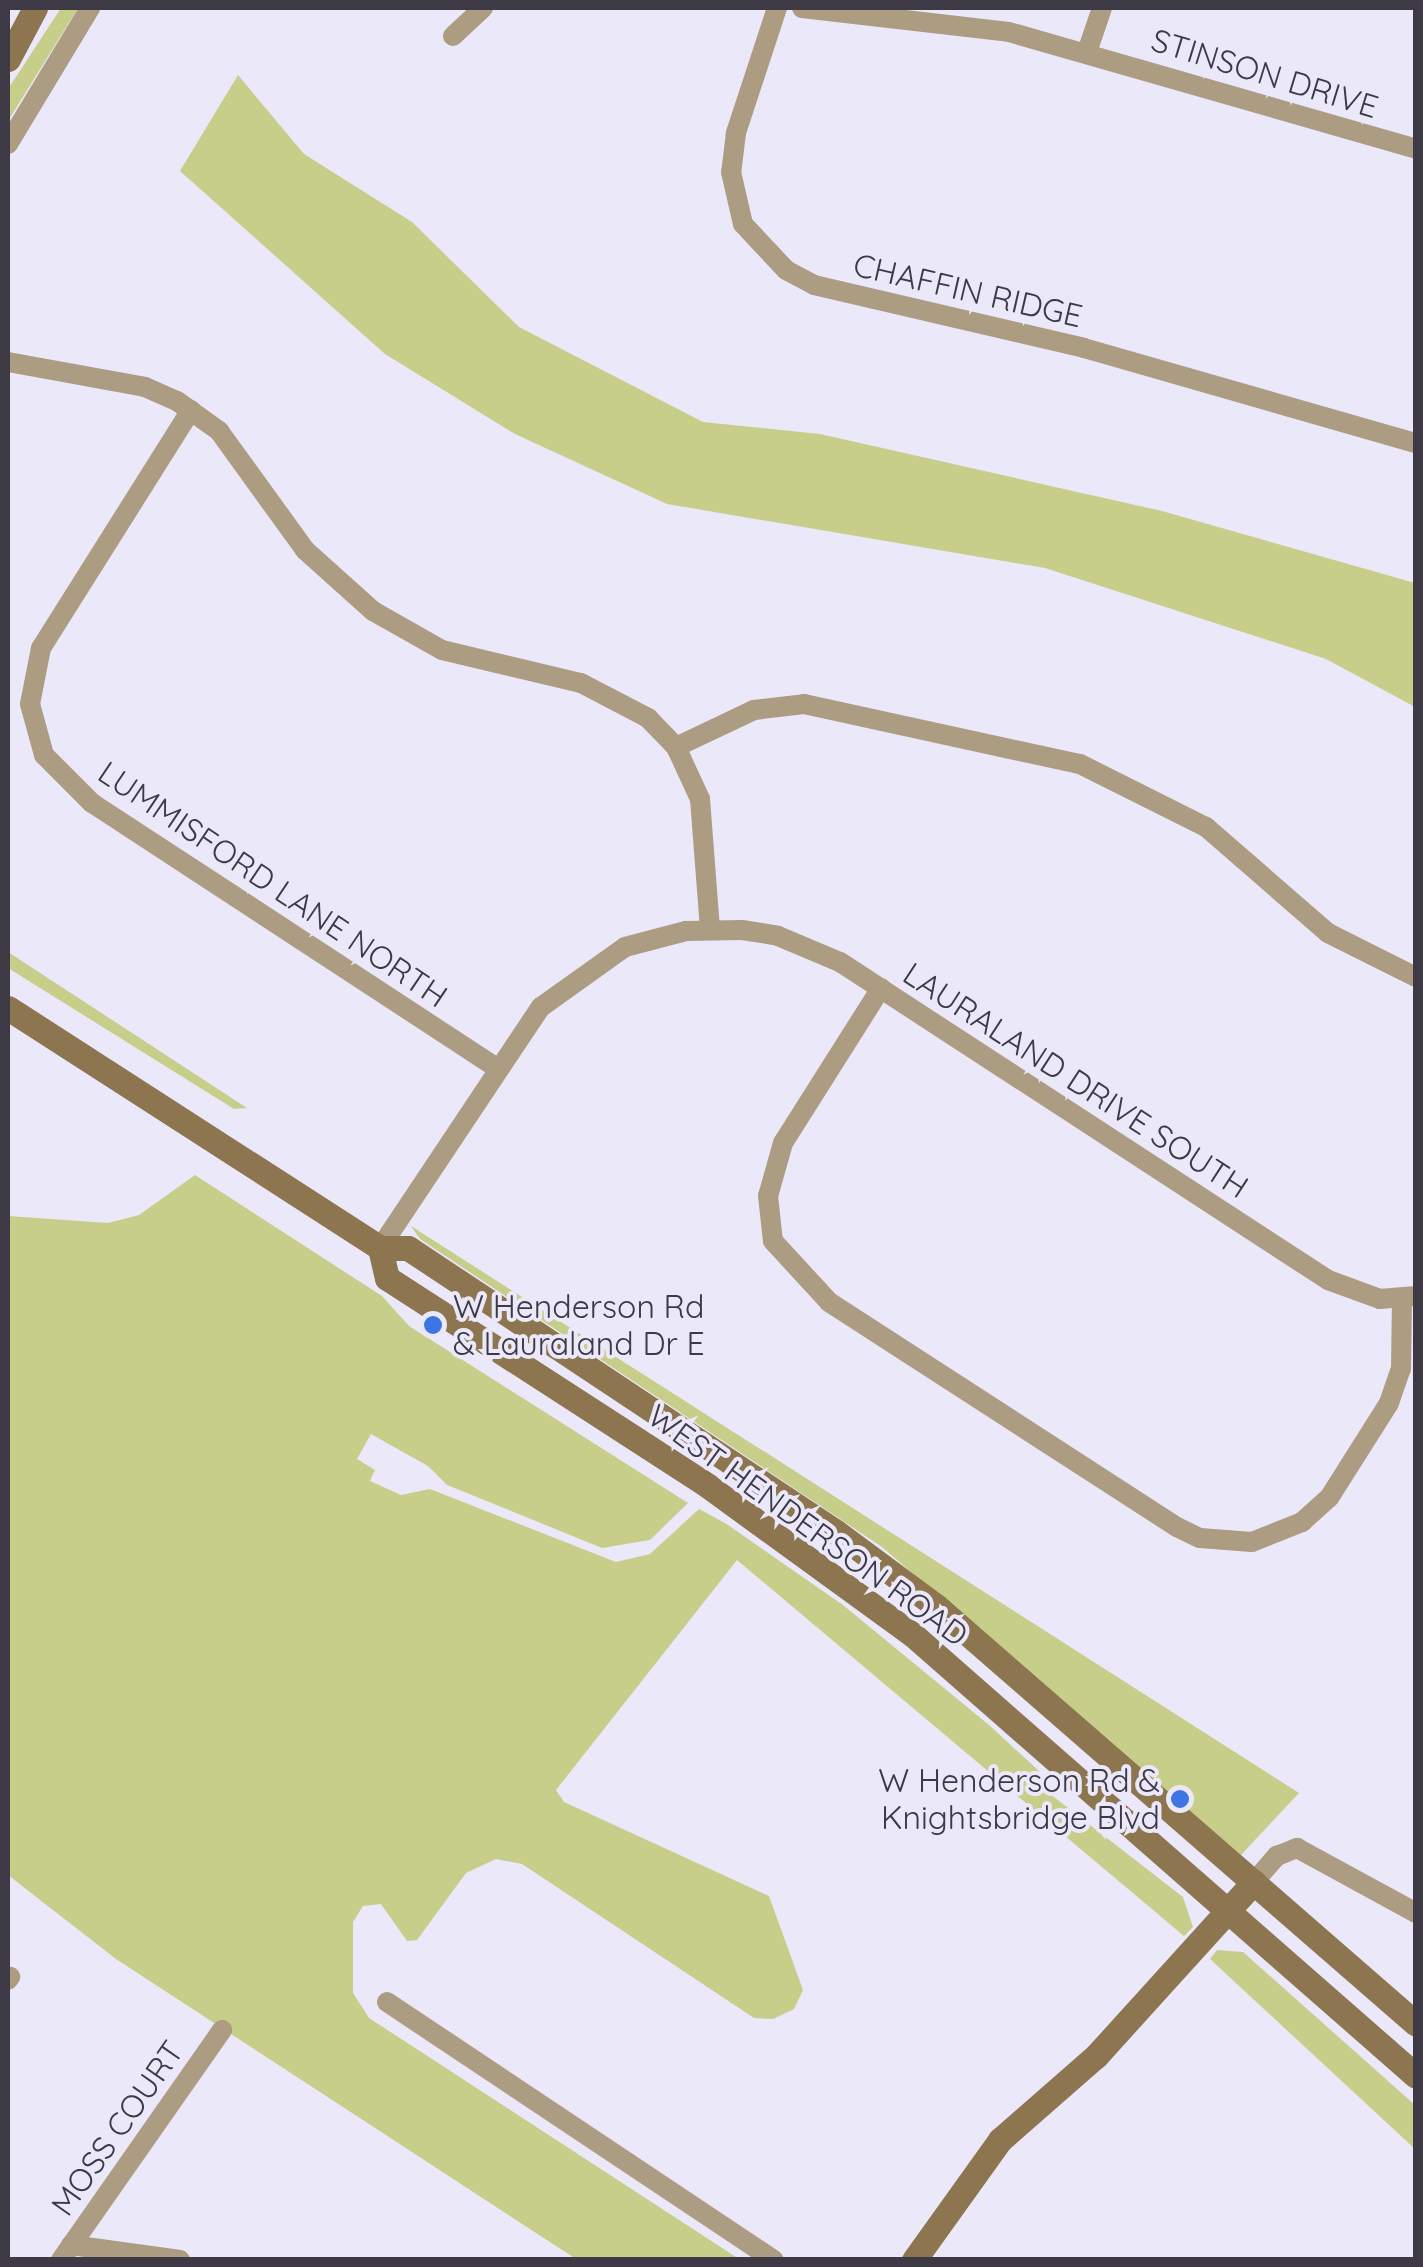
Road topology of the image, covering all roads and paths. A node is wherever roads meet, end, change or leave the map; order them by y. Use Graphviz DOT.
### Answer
graph roads {
  1 [pos="90,8"];
  2 [pos="483,8"];
  3 [pos="777,8"];
  4 [pos="802,8"];
  5 [pos="1102,8"];
  6 [pos="22,27"];
  7 [pos="452,36"];
  8 [pos="1088,52"];
  9 [pos="8,59"];
  10 [pos="8,144"];
  11 [pos="1416,149"];
  12 [pos="8,362"];
  13 [pos="191,410"];
  14 [pos="1416,443"];
  15 [pos="676,747"];
  16 [pos="710,928"];
  17 [pos="1416,977"];
  18 [pos="880,988"];
  19 [pos="8,1008"];
  20 [pos="497,1068"];
  21 [pos="380,1248"];
  22 [pos="1409,1298"];
  23 [pos="1254,1882"];
  24 [pos="1228,1911"];
  25 [pos="1416,1913"];
  26 [pos="386,2002"];
  27 [pos="1416,2024"];
  28 [pos="222,2030"];
  29 [pos="1416,2076"];
  30 [pos="66,2252"];
  31 [pos="180,2260"];
  32 [pos="774,2260"];
  33 [pos="914,2260"];
  1 -- 10 [label="street"];
  2 -- 7 [label="street"];
  3 -- 14 [label="street, CHAFFIN RIDGE"];
  4 -- 8 [label="street, STINSON DRIVE"];
  5 -- 8 [label="street"];
  6 -- 9 [label="main road"];
  8 -- 11 [label="street, STINSON DRIVE"];
  12 -- 13 [label="street"];
  13 -- 15 [label="street"];
  13 -- 20 [label="street, LUMMISFORD LANE NORTH"];
  15 -- 16 [label="street"];
  15 -- 17 [label="street"];
  16 -- 18 [label="street, LAURALAND DRIVE SOUTH"];
  16 -- 20 [label="street, LAURALAND DRIVE SOUTH"];
  18 -- 22 [label="street, LAURALAND DRIVE SOUTH"];
  18 -- 22 [label="street"];
  19 -- 21 [label="main road, WEST HENDERSON ROAD"];
  20 -- 21 [label="street, LAURALAND DRIVE SOUTH"];
  21 -- 23 [label="main road, WEST HENDERSON ROAD"];
  21 -- 24 [label="main road, WEST HENDERSON ROAD"];
  23 -- 24 [label="main road"];
  23 -- 25 [label="street"];
  23 -- 27 [label="main road, WEST HENDERSON ROAD"];
  24 -- 29 [label="main road, WEST HENDERSON ROAD"];
  24 -- 33 [label="main road"];
  26 -- 32 [label="street"];
  28 -- 30 [label="street, MOSS COURT"];
  30 -- 31 [label="street"];
}
